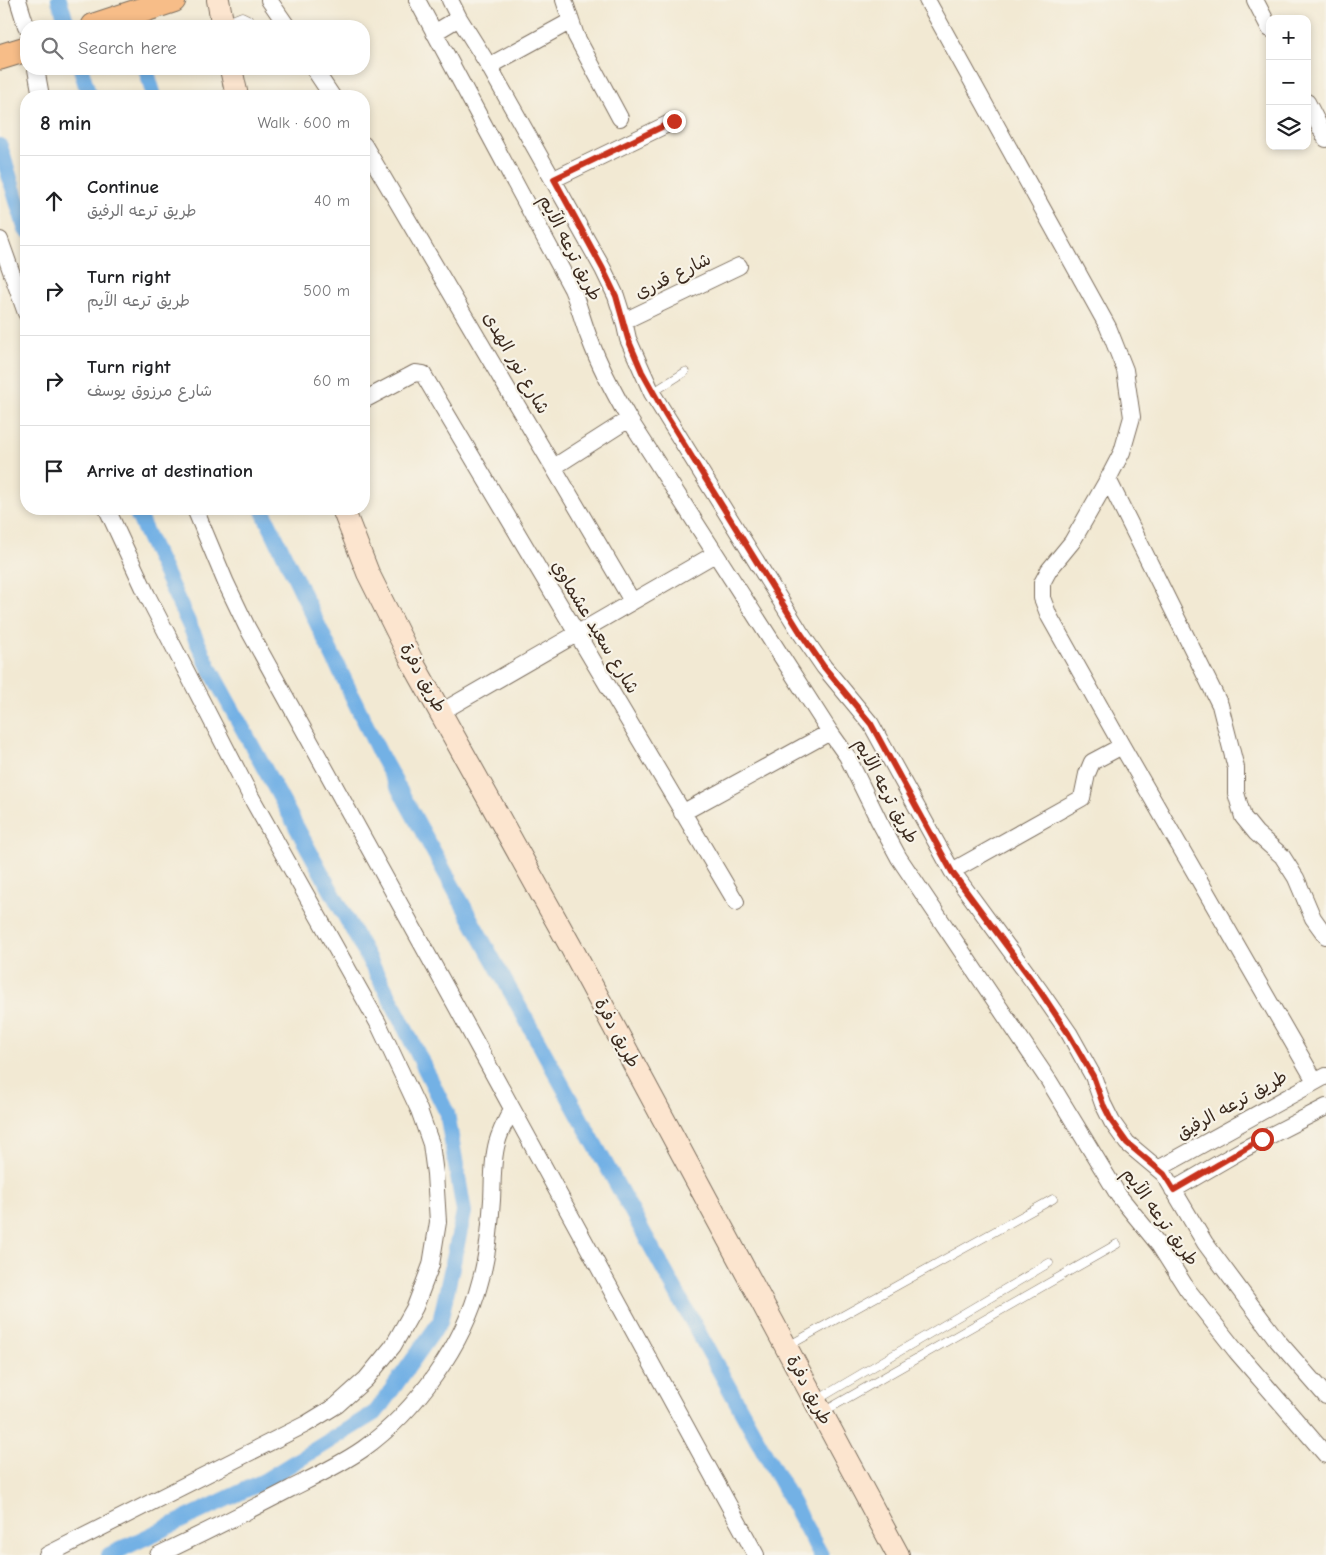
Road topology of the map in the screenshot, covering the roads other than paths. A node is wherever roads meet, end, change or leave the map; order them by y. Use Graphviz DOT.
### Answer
graph roads {
  1 [pos="18,0"];
  2 [pos="218,0"];
  3 [pos="270,0"];
  4 [pos="417,0"];
  5 [pos="450,0"];
  6 [pos="564,0"];
  7 [pos="927,0"];
  8 [pos="1255,0"];
  9 [pos="169,1"];
  10 [pos="459,18"];
  11 [pos="24,20"];
  12 [pos="112,20"];
  13 [pos="222,20"];
  14 [pos="234,20"];
  15 [pos="249,20"];
  16 [pos="283,20"];
  17 [pos="1266,21"];
  18 [pos="571,22"];
  19 [pos="434,33"];
  20 [pos="489,66"];
  21 [pos="37,75"];
  22 [pos="232,75"];
  23 [pos="318,75"];
  24 [pos="39,90"];
  25 [pos="236,90"];
  26 [pos="328,90"];
  27 [pos="1309,105"];
  28 [pos="620,118"];
  29 [pos="674,121"];
  30 [pos="1326,139"];
  31 [pos="370,155"];
  32 [pos="554,179"];
  33 [pos="0,240"];
  34 [pos="739,266"];
  35 [pos="20,296"];
  36 [pos="624,321"];
  37 [pos="685,372"];
  38 [pos="652,393"];
  39 [pos="370,397"];
  40 [pos="629,419"];
  41 [pos="554,467"];
  42 [pos="1108,479"];
  43 [pos="110,515"];
  44 [pos="197,515"];
  45 [pos="345,515"];
  46 [pos="715,554"];
  47 [pos="632,601"];
  48 [pos="576,633"];
  49 [pos="441,712"];
  50 [pos="830,732"];
  51 [pos="1122,746"];
  52 [pos="682,813"];
  53 [pos="952,872"];
  54 [pos="736,902"];
  55 [pos="1326,936"];
  56 [pos="1321,1079"];
  57 [pos="512,1109"];
  58 [pos="1325,1110"];
  59 [pos="1158,1169"];
  60 [pos="1174,1190"];
  61 [pos="1052,1198"];
  62 [pos="1117,1244"];
  63 [pos="1049,1263"];
  64 [pos="786,1347"];
  65 [pos="1326,1396"];
  66 [pos="819,1407"];
  67 [pos="1326,1455"];
  68 [pos="47,1555"];
  69 [pos="158,1555"];
  70 [pos="756,1555"];
  71 [pos="898,1555"];
  1 -- 11 [label="street"];
  2 -- 13 [label="main road"];
  3 -- 16 [label="street"];
  4 -- 19 [label="street, طريق ترعه الآيم"];
  5 -- 10 [label="street, طريق ترعه الآيم"];
  6 -- 18 [label="street"];
  7 -- 42 [label="street"];
  8 -- 17 [label="street"];
  9 -- 12 [label="main road"];
  10 -- 19 [label="street"];
  10 -- 20 [label="street, طريق ترعه الآيم"];
  14 -- 15 [label="lane"];
  18 -- 20 [label="street"];
  18 -- 28 [label="street"];
  19 -- 40 [label="street, طريق ترعه الآيم"];
  20 -- 32 [label="street, طريق ترعه الآيم"];
  21 -- 24 [label="street"];
  22 -- 25 [label="main road"];
  23 -- 26 [label="street"];
  27 -- 30 [label="street"];
  29 -- 32 [label="street"];
  31 -- 41 [label="street, شارع نور الهدى"];
  32 -- 36 [label="street, طريق ترعه الآيم"];
  33 -- 35 [label="street"];
  34 -- 36 [label="street, شارع قدرى"];
  36 -- 38 [label="street, طريق ترعه الآيم"];
  37 -- 38 [label="lane"];
  38 -- 53 [label="street, طريق ترعه الآيم"];
  39 -- 48 [label="street, شارع سعيد عشماوي"];
  40 -- 41 [label="street"];
  40 -- 46 [label="street, طريق ترعه الآيم"];
  41 -- 47 [label="street, شارع نور الهدى"];
  42 -- 51 [label="street"];
  42 -- 55 [label="street"];
  43 -- 68 [label="street"];
  44 -- 57 [label="street"];
  45 -- 49 [label="main road, طريق دفرة"];
  46 -- 47 [label="street"];
  46 -- 50 [label="street, طريق ترعه الآيم"];
  47 -- 48 [label="street"];
  48 -- 49 [label="street"];
  48 -- 52 [label="street, شارع سعيد عشماوي"];
  49 -- 64 [label="main road, طريق دفرة"];
  50 -- 52 [label="street"];
  50 -- 67 [label="street, طريق ترعه الآيم"];
  51 -- 53 [label="street"];
  51 -- 56 [label="street"];
  52 -- 54 [label="street, شارع سعيد عشماوي"];
  53 -- 59 [label="street, طريق ترعه الآيم"];
  56 -- 59 [label="street, طريق ترعه الرفيق"];
  57 -- 69 [label="street"];
  57 -- 70 [label="street"];
  58 -- 60 [label="street"];
  59 -- 60 [label="street, طريق ترعه الآيم"];
  60 -- 65 [label="street, طريق ترعه الآيم"];
  61 -- 64 [label="lane"];
  62 -- 66 [label="lane"];
  63 -- 66 [label="lane"];
  64 -- 66 [label="main road, طريق دفرة"];
  66 -- 71 [label="main road, طريق دفرة"];
}
